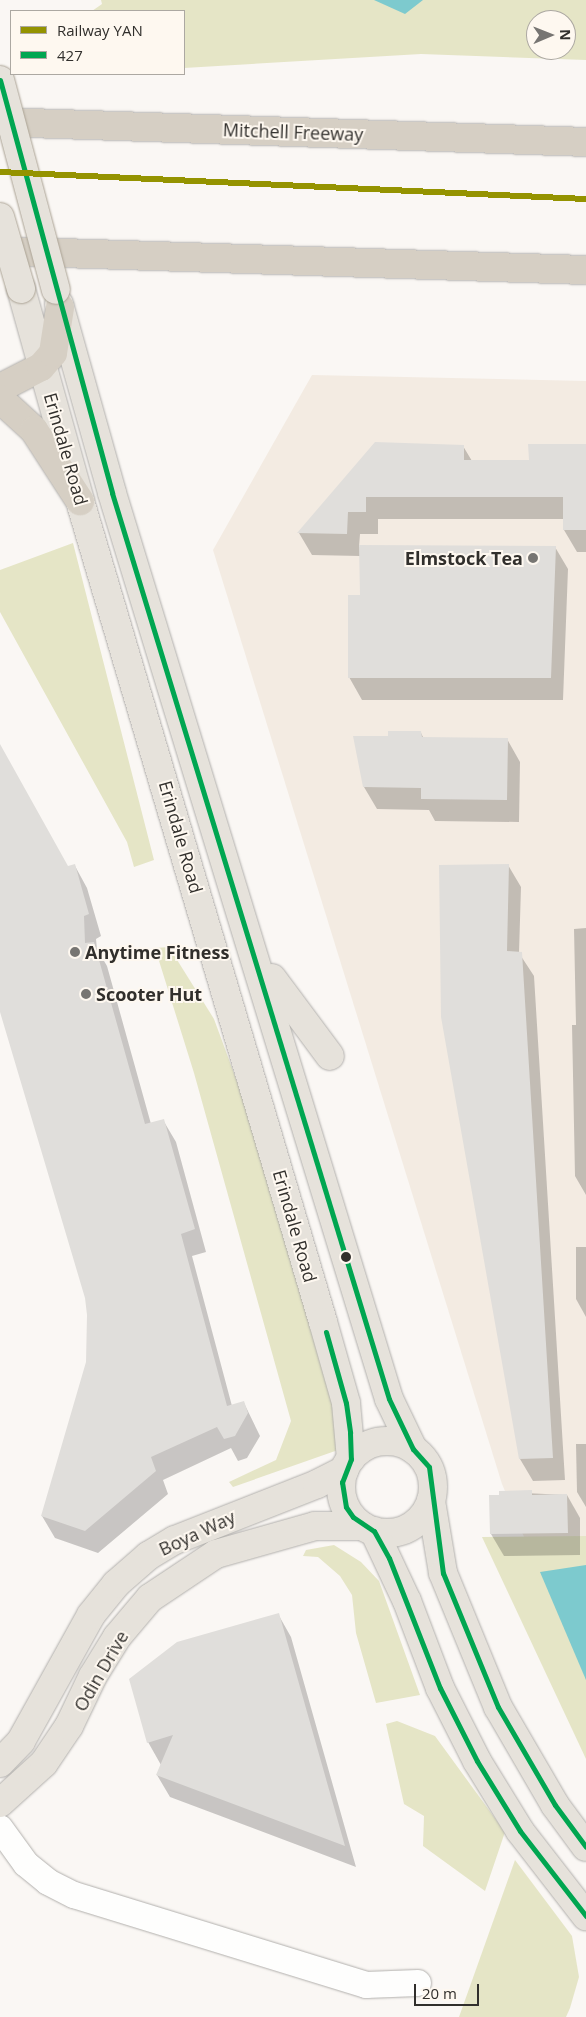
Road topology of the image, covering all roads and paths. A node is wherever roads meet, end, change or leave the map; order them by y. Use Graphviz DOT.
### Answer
graph roads {
  1 [pos="0,80"];
  2 [pos="0,122"];
  3 [pos="586,142"];
  4 [pos="0,217"];
  5 [pos="0,251"];
  6 [pos="586,270"];
  7 [pos="58,299"];
  8 [pos="41,367"];
  9 [pos="0,388"];
  10 [pos="0,399"];
  11 [pos="80,501"];
  12 [pos="251,945"];
  13 [pos="330,1056"];
  14 [pos="413,1449"];
  15 [pos="348,1465"];
  16 [pos="431,1501"];
  17 [pos="368,1528"];
  18 [pos="0,1763"];
  19 [pos="0,1803"];
  20 [pos="0,1828"];
  21 [pos="586,1847"];
  22 [pos="586,1916"];
  23 [pos="418,1983"];
  1 -- 7 [label="main road, Erindale Road, bridge"];
  2 -- 3 [label="highway, Mitchell Freeway"];
  4 -- 8 [label="main road, Erindale Road, bridge"];
  5 -- 6 [label="highway"];
  7 -- 8 [label="highway"];
  7 -- 12 [label="main road, Erindale Road"];
  8 -- 9 [label="highway"];
  8 -- 11 [label="main road, Erindale Road"];
  10 -- 11 [label="highway"];
  11 -- 15 [label="main road, Erindale Road"];
  12 -- 13 [label="main road"];
  12 -- 14 [label="main road, Erindale Road"];
  14 -- 15 [label="main road"];
  14 -- 16 [label="main road, Erindale Road"];
  15 -- 17 [label="main road, Erindale Road"];
  15 -- 18 [label="main road, Boya Way"];
  16 -- 17 [label="main road"];
  16 -- 21 [label="main road, Erindale Road"];
  17 -- 19 [label="main road, Odin Drive"];
  17 -- 22 [label="main road, Erindale Road"];
  20 -- 23 [label="street"];
}
